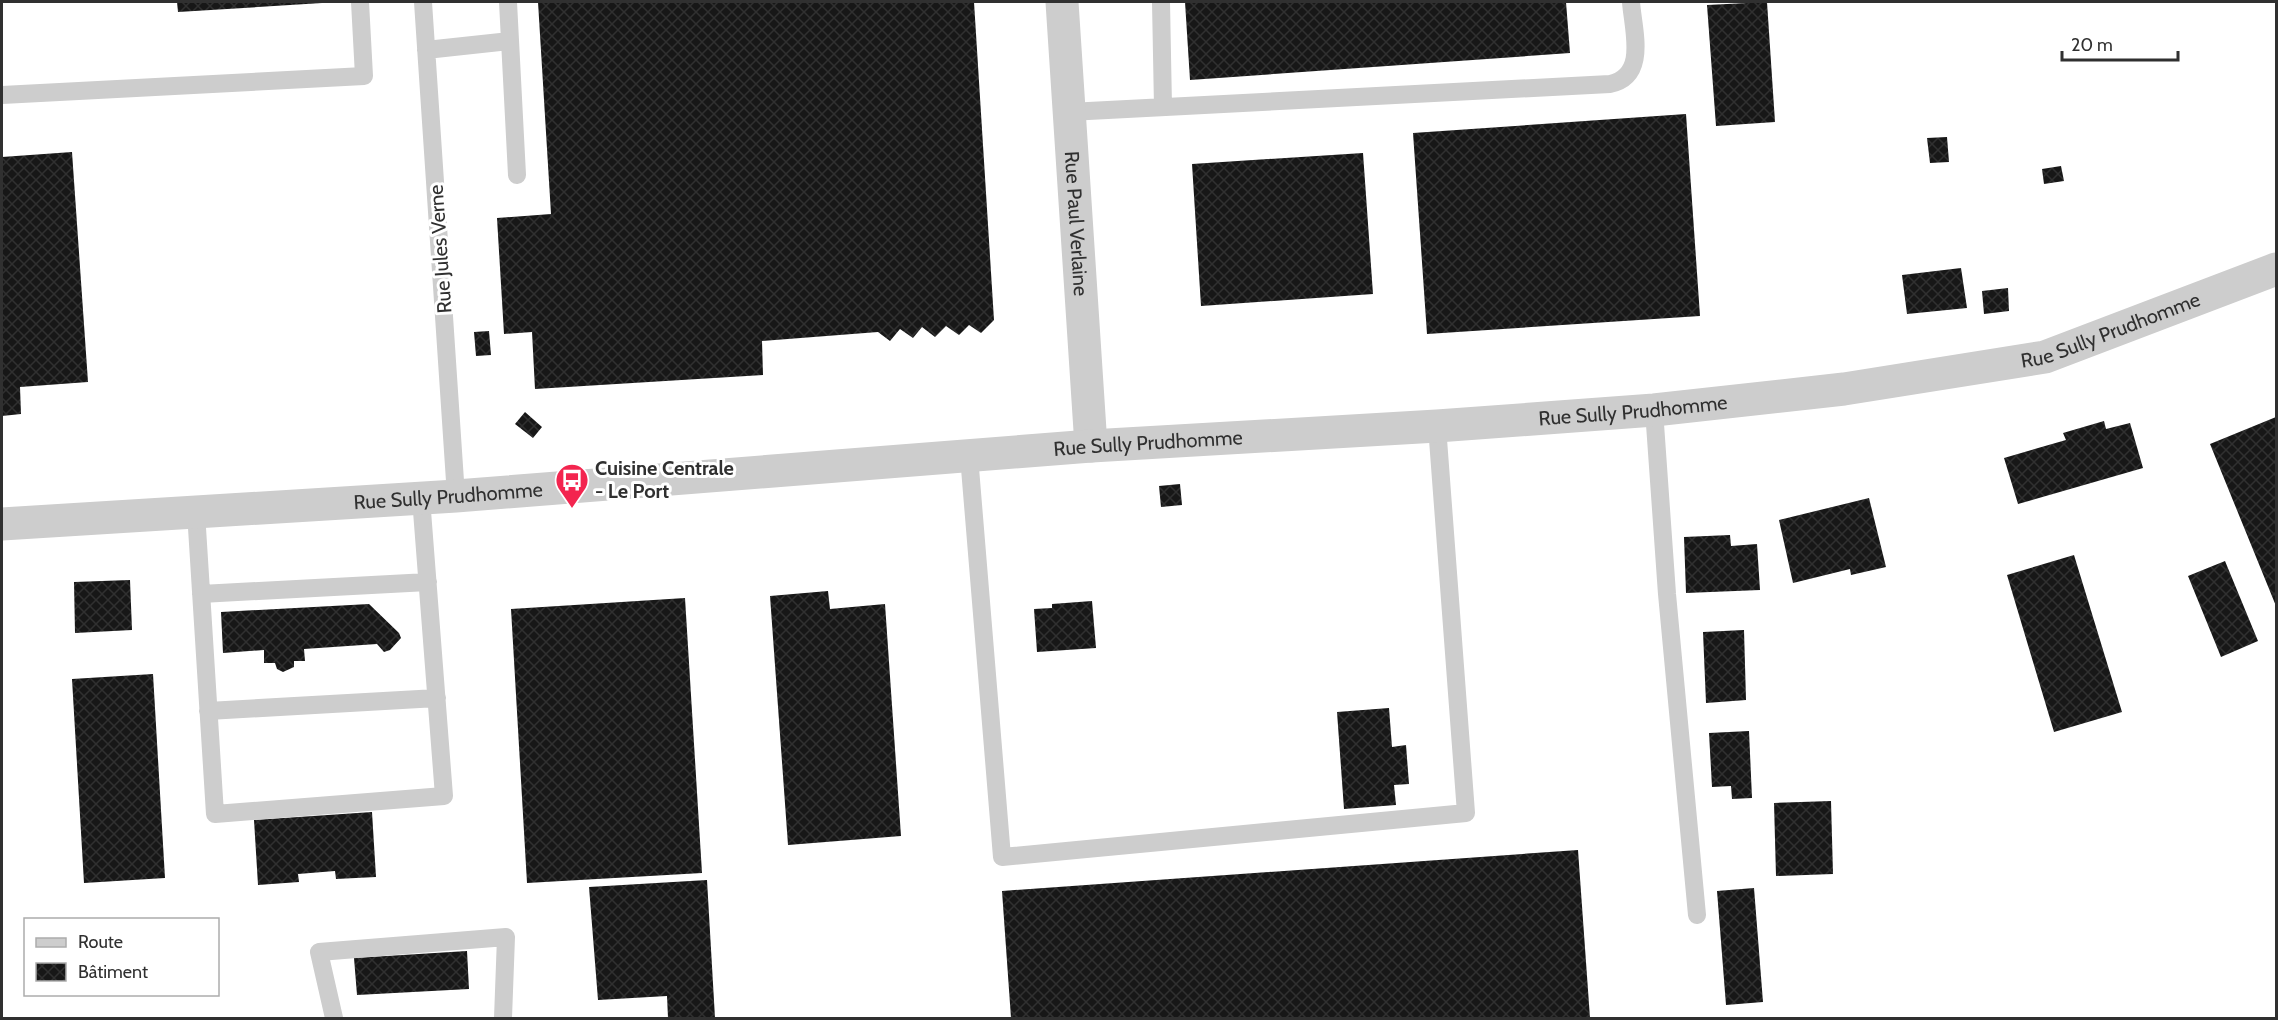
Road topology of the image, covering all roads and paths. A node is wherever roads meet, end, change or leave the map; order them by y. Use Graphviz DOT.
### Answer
graph roads {
  1 [pos="360,2"];
  2 [pos="423,2"];
  3 [pos="508,2"];
  4 [pos="1062,2"];
  5 [pos="1161,2"];
  6 [pos="1631,2"];
  7 [pos="510,41"];
  8 [pos="426,50"];
  9 [pos="2,95"];
  10 [pos="1163,107"];
  11 [pos="1069,112"];
  12 [pos="517,175"];
  13 [pos="2277,269"];
  14 [pos="1654,410"];
  15 [pos="1437,426"];
  16 [pos="1091,446"];
  17 [pos="969,456"];
  18 [pos="456,496"];
  19 [pos="421,498"];
  20 [pos="196,512"];
  21 [pos="2,524"];
  22 [pos="428,582"];
  23 [pos="201,594"];
  24 [pos="437,698"];
  25 [pos="208,711"];
  26 [pos="1697,915"];
  27 [pos="334,1018"];
  28 [pos="503,1018"];
  1 -- 9 [label="lane"];
  2 -- 8 [label="lane, Rue Jules Verne"];
  3 -- 7 [label="lane"];
  4 -- 11 [label="street, Rue Paul Verlaine"];
  5 -- 10 [label="lane"];
  6 -- 10 [label="lane"];
  7 -- 8 [label="lane"];
  7 -- 12 [label="lane"];
  8 -- 18 [label="lane, Rue Jules Verne"];
  10 -- 11 [label="lane"];
  11 -- 16 [label="street, Rue Paul Verlaine"];
  13 -- 14 [label="street, Rue Sully Prudhomme"];
  14 -- 15 [label="street, Rue Sully Prudhomme"];
  14 -- 26 [label="lane"];
  15 -- 16 [label="street, Rue Sully Prudhomme"];
  15 -- 17 [label="lane"];
  16 -- 17 [label="street, Rue Sully Prudhomme"];
  17 -- 18 [label="street, Rue Sully Prudhomme"];
  18 -- 19 [label="street, Rue Sully Prudhomme"];
  19 -- 20 [label="street, Rue Sully Prudhomme"];
  19 -- 22 [label="lane"];
  20 -- 21 [label="street, Rue Sully Prudhomme"];
  20 -- 23 [label="lane"];
  22 -- 23 [label="lane"];
  22 -- 24 [label="lane"];
  23 -- 25 [label="lane"];
  24 -- 25 [label="lane"];
  24 -- 25 [label="lane"];
  27 -- 28 [label="lane"];
}
